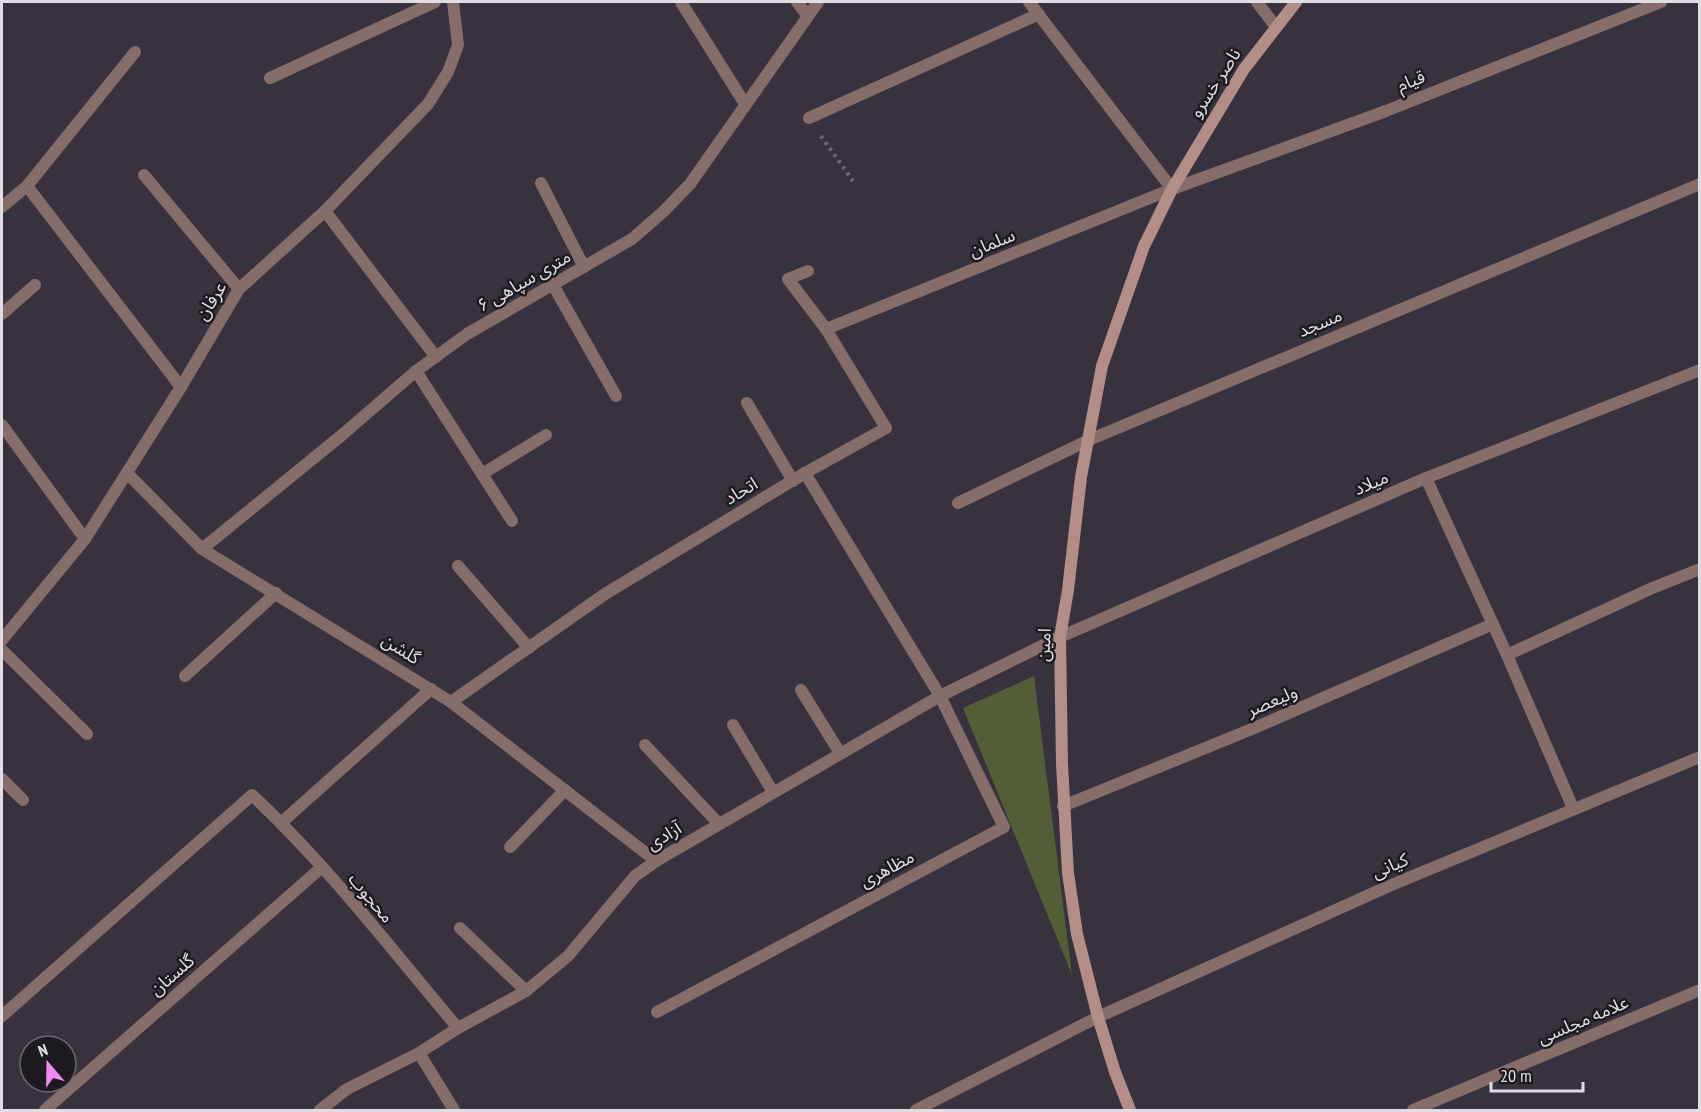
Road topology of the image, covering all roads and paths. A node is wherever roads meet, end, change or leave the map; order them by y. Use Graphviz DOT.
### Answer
graph roads {
  1 [pos="435,2"];
  2 [pos="453,2"];
  3 [pos="681,2"];
  4 [pos="797,2"];
  5 [pos="818,2"];
  6 [pos="1029,2"];
  7 [pos="1257,2"];
  8 [pos="1296,2"];
  9 [pos="1661,2"];
  10 [pos="1039,14"];
  11 [pos="807,15"];
  12 [pos="1276,27"];
  13 [pos="135,52"];
  14 [pos="270,78"];
  15 [pos="745,104"];
  16 [pos="809,118"];
  17 [pos="144,175"];
  18 [pos="853,181"];
  19 [pos="541,183"];
  20 [pos="1700,184"];
  21 [pos="27,186"];
  22 [pos="1172,189"];
  23 [pos="2,207"];
  24 [pos="326,212"];
  25 [pos="584,267"];
  26 [pos="808,272"];
  27 [pos="35,285"];
  28 [pos="553,285"];
  29 [pos="239,289"];
  30 [pos="2,314"];
  31 [pos="826,329"];
  32 [pos="436,357"];
  33 [pos="1700,370"];
  34 [pos="416,371"];
  35 [pos="181,387"];
  36 [pos="616,396"];
  37 [pos="747,403"];
  38 [pos="2,424"];
  39 [pos="546,435"];
  40 [pos="1089,440"];
  41 [pos="805,473"];
  42 [pos="127,474"];
  43 [pos="482,474"];
  44 [pos="1426,478"];
  45 [pos="793,481"];
  46 [pos="958,503"];
  47 [pos="512,521"];
  48 [pos="85,538"];
  49 [pos="202,549"];
  50 [pos="458,566"];
  51 [pos="1700,569"];
  52 [pos="276,593"];
  53 [pos="1493,624"];
  54 [pos="1060,637"];
  55 [pos="2,640"];
  56 [pos="529,648"];
  57 [pos="2,650"];
  58 [pos="1507,655"];
  59 [pos="185,676"];
  60 [pos="431,689"];
  61 [pos="801,690"];
  62 [pos="940,696"];
  63 [pos="451,702"];
  64 [pos="732,725"];
  65 [pos="87,734"];
  66 [pos="645,745"];
  67 [pos="840,753"];
  68 [pos="1700,757"];
  69 [pos="2,779"];
  70 [pos="565,790"];
  71 [pos="773,792"];
  72 [pos="23,800"];
  73 [pos="1063,806"];
  74 [pos="1573,808"];
  75 [pos="282,822"];
  76 [pos="719,824"];
  77 [pos="510,848"];
  78 [pos="656,861"];
  79 [pos="322,867"];
  80 [pos="460,928"];
  81 [pos="1700,990"];
  82 [pos="526,991"];
  83 [pos="657,1012"];
  84 [pos="2,1016"];
  85 [pos="1098,1017"];
  86 [pos="458,1028"];
  87 [pos="419,1053"];
  88 [pos="45,1110"];
  89 [pos="320,1110"];
  90 [pos="454,1110"];
  91 [pos="916,1110"];
  92 [pos="1130,1110"];
  93 [pos="1413,1110"];
  1 -- 14 [label="street"];
  2 -- 24 [label="street, عرفان"];
  3 -- 15 [label="street"];
  4 -- 11 [label="street"];
  5 -- 11 [label="street, ۶ متری سپاهی"];
  6 -- 10 [label="street"];
  7 -- 12 [label="street"];
  8 -- 12 [label="main road, ناصر خسرو"];
  9 -- 22 [label="street, قیام"];
  10 -- 16 [label="street"];
  10 -- 22 [label="street"];
  11 -- 15 [label="street, ۶ متری سپاهی"];
  12 -- 22 [label="main road, ناصر خسرو"];
  13 -- 21 [label="street"];
  15 -- 25 [label="street, ۶ متری سپاهی"];
  16 -- 18 [label="path"];
  17 -- 29 [label="street"];
  19 -- 25 [label="street"];
  20 -- 40 [label="street, مسجد"];
  21 -- 23 [label="street"];
  21 -- 35 [label="street"];
  22 -- 31 [label="street, سلمان"];
  22 -- 40 [label="main road, امین"];
  24 -- 29 [label="street, عرفان"];
  24 -- 32 [label="street"];
  25 -- 28 [label="street, ۶ متری سپاهی"];
  26 -- 31 [label="street, اتحاد"];
  27 -- 30 [label="street"];
  28 -- 32 [label="street, ۶ متری سپاهی"];
  28 -- 36 [label="street"];
  29 -- 35 [label="street, عرفان"];
  31 -- 41 [label="street, اتحاد"];
  32 -- 34 [label="street, ۶ متری سپاهی"];
  33 -- 44 [label="street, میلاد"];
  34 -- 43 [label="street"];
  34 -- 49 [label="street, ۶ متری سپاهی"];
  35 -- 42 [label="street, عرفان"];
  37 -- 45 [label="street"];
  38 -- 48 [label="street"];
  39 -- 43 [label="street"];
  40 -- 46 [label="street, مسجد"];
  40 -- 54 [label="main road, امین"];
  41 -- 45 [label="street, اتحاد"];
  41 -- 62 [label="street"];
  42 -- 48 [label="street, عرفان"];
  42 -- 49 [label="street, گلشن"];
  43 -- 47 [label="street"];
  44 -- 53 [label="street"];
  44 -- 54 [label="street, میلاد"];
  45 -- 56 [label="street, اتحاد"];
  48 -- 55 [label="street, عرفان"];
  49 -- 52 [label="street, گلشن"];
  50 -- 56 [label="street"];
  51 -- 58 [label="street"];
  52 -- 59 [label="street"];
  52 -- 60 [label="street, گلشن"];
  53 -- 58 [label="street"];
  53 -- 73 [label="street, ولیعصر"];
  54 -- 62 [label="street, آزادی"];
  54 -- 73 [label="main road, امین"];
  56 -- 63 [label="street, اتحاد"];
  57 -- 65 [label="street"];
  58 -- 74 [label="street"];
  60 -- 63 [label="street, گلشن"];
  60 -- 75 [label="street"];
  61 -- 67 [label="street"];
  62 -- 67 [label="street, آزادی"];
  62 -- 83 [label="street, مظاهری"];
  63 -- 70 [label="street, گلشن"];
  64 -- 71 [label="street"];
  66 -- 76 [label="street"];
  67 -- 71 [label="street, آزادی"];
  68 -- 74 [label="street, کیانی"];
  69 -- 72 [label="street"];
  70 -- 77 [label="street"];
  70 -- 78 [label="street, گلشن"];
  71 -- 76 [label="street, آزادی"];
  73 -- 85 [label="main road, امین"];
  74 -- 85 [label="street, کیانی"];
  75 -- 79 [label="street, محجوب"];
  75 -- 84 [label="street, محجوب"];
  76 -- 78 [label="street, آزادی"];
  78 -- 82 [label="street, آزادی"];
  79 -- 86 [label="street, محجوب"];
  79 -- 88 [label="street, گلستان"];
  80 -- 82 [label="street"];
  81 -- 93 [label="street, علامه مجلسی"];
  82 -- 86 [label="street, آزادی"];
  85 -- 91 [label="street, کیانی"];
  85 -- 92 [label="main road, امین"];
  86 -- 87 [label="street, آزادی"];
  87 -- 89 [label="street, آزادی"];
  87 -- 90 [label="street"];
}
